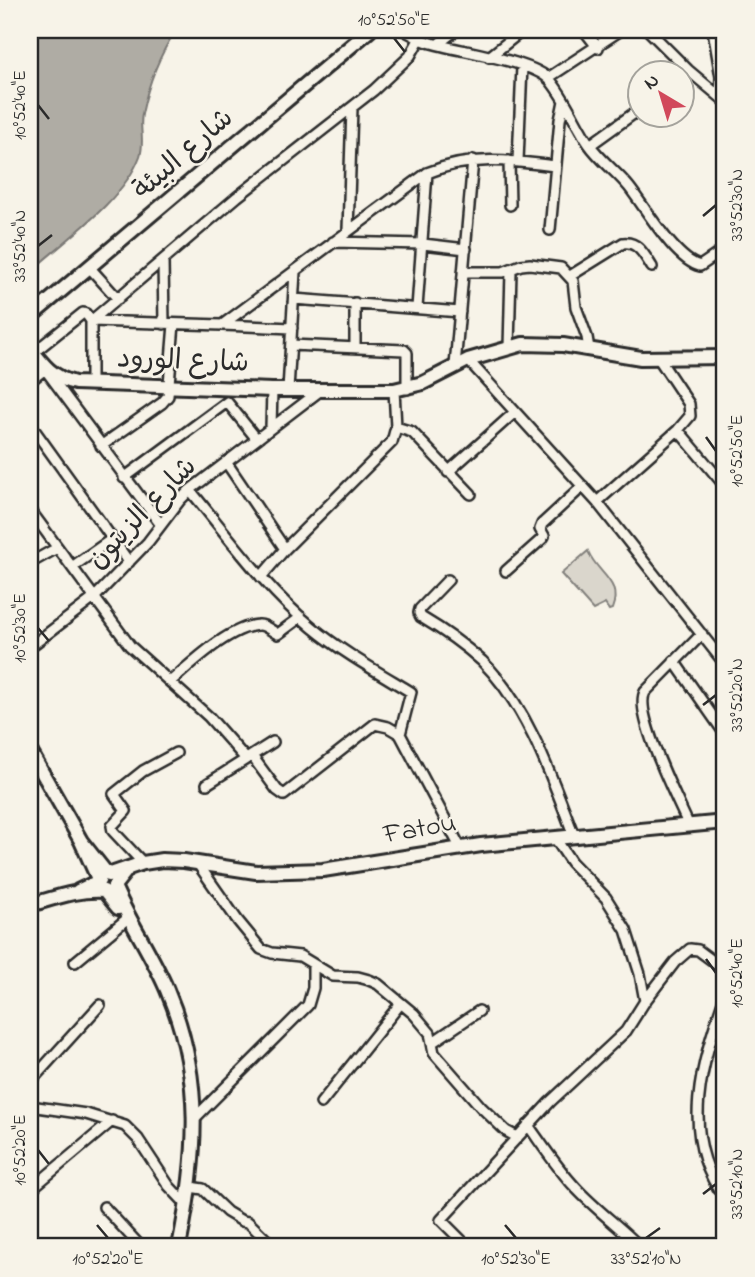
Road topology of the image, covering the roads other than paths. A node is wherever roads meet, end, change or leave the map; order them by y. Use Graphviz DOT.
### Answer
graph roads {
  1 [pos="370,30"];
  2 [pos="404,30"];
  3 [pos="456,30"];
  4 [pos="523,30"];
  5 [pos="584,30"];
  6 [pos="621,30"];
  7 [pos="649,30"];
  8 [pos="713,30"];
  9 [pos="419,38"];
  10 [pos="725,43"];
  11 [pos="438,44"];
  12 [pos="597,48"];
  13 [pos="717,50"];
  14 [pos="489,57"];
  15 [pos="674,60"];
  16 [pos="522,66"];
  17 [pos="548,78"];
  18 [pos="696,81"];
  19 [pos="722,99"];
  20 [pos="564,102"];
  21 [pos="352,108"];
  22 [pos="626,119"];
  23 [pos="590,145"];
  24 [pos="473,160"];
  25 [pos="513,161"];
  26 [pos="555,166"];
  27 [pos="427,173"];
  28 [pos="510,205"];
  29 [pos="348,230"];
  30 [pos="550,230"];
  31 [pos="333,242"];
  32 [pos="423,244"];
  33 [pos="466,248"];
  34 [pos="725,249"];
  35 [pos="163,261"];
  36 [pos="652,267"];
  37 [pos="90,268"];
  38 [pos="511,271"];
  39 [pos="295,272"];
  40 [pos="463,272"];
  41 [pos="570,276"];
  42 [pos="118,299"];
  43 [pos="294,299"];
  44 [pos="355,303"];
  45 [pos="417,308"];
  46 [pos="460,313"];
  47 [pos="30,317"];
  48 [pos="91,321"];
  49 [pos="164,324"];
  50 [pos="174,324"];
  51 [pos="222,326"];
  52 [pos="292,328"];
  53 [pos="290,345"];
  54 [pos="509,347"];
  55 [pos="355,348"];
  56 [pos="589,349"];
  57 [pos="32,351"];
  58 [pos="725,357"];
  59 [pos="659,359"];
  60 [pos="468,360"];
  61 [pos="455,366"];
  62 [pos="45,369"];
  63 [pos="30,380"];
  64 [pos="91,384"];
  65 [pos="170,385"];
  66 [pos="323,389"];
  67 [pos="401,389"];
  68 [pos="272,390"];
  69 [pos="288,390"];
  70 [pos="515,412"];
  71 [pos="30,425"];
  72 [pos="271,427"];
  73 [pos="396,427"];
  74 [pos="678,430"];
  75 [pos="256,438"];
  76 [pos="101,446"];
  77 [pos="226,462"];
  78 [pos="448,472"];
  79 [pos="124,478"];
  80 [pos="583,486"];
  81 [pos="725,486"];
  82 [pos="190,490"];
  83 [pos="471,494"];
  84 [pos="597,502"];
  85 [pos="30,510"];
  86 [pos="161,526"];
  87 [pos="111,539"];
  88 [pos="57,548"];
  89 [pos="285,549"];
  90 [pos="130,562"];
  91 [pos="30,563"];
  92 [pos="72,567"];
  93 [pos="506,571"];
  94 [pos="261,577"];
  95 [pos="448,580"];
  96 [pos="94,598"];
  97 [pos="301,617"];
  98 [pos="702,634"];
  99 [pos="30,647"];
  100 [pos="674,661"];
  101 [pos="725,664"];
  102 [pos="170,682"];
  103 [pos="400,734"];
  104 [pos="725,734"];
  105 [pos="273,742"];
  106 [pos="30,751"];
  107 [pos="176,753"];
  108 [pos="249,758"];
  109 [pos="207,784"];
  110 [pos="725,822"];
  111 [pos="689,826"];
  112 [pos="574,835"];
  113 [pos="555,838"];
  114 [pos="460,847"];
  115 [pos="143,863"];
  116 [pos="198,864"];
  117 [pos="106,883"];
  118 [pos="30,905"];
  119 [pos="128,918"];
  120 [pos="75,962"];
  121 [pos="313,964"];
  122 [pos="725,970"];
  123 [pos="640,974"];
  124 [pos="663,979"];
  125 [pos="725,996"];
  126 [pos="645,1001"];
  127 [pos="401,1003"];
  128 [pos="100,1005"];
  129 [pos="479,1011"];
  130 [pos="433,1042"];
  131 [pos="30,1082"];
  132 [pos="321,1103"];
  133 [pos="30,1106"];
  134 [pos="195,1118"];
  135 [pos="112,1121"];
  136 [pos="528,1125"];
  137 [pos="517,1137"];
  138 [pos="190,1187"];
  139 [pos="30,1190"];
  140 [pos="725,1198"];
  141 [pos="187,1205"];
  142 [pos="104,1207"];
  143 [pos="141,1247"];
  144 [pos="178,1247"];
  145 [pos="274,1247"];
  146 [pos="468,1247"];
  147 [pos="640,1247"];
  1 -- 37 [label="street, شارع البيئة"];
  2 -- 9 [label="street"];
  3 -- 11 [label="street"];
  4 -- 14 [label="street"];
  5 -- 12 [label="street"];
  6 -- 12 [label="street"];
  7 -- 15 [label="street"];
  8 -- 13 [label="street"];
  9 -- 11 [label="street"];
  9 -- 21 [label="street"];
  10 -- 13 [label="street"];
  11 -- 14 [label="street"];
  12 -- 17 [label="street"];
  13 -- 19 [label="street"];
  14 -- 16 [label="street"];
  16 -- 17 [label="street"];
  16 -- 25 [label="street"];
  17 -- 20 [label="street"];
  18 -- 19 [label="street"];
  20 -- 23 [label="street"];
  20 -- 26 [label="street"];
  21 -- 29 [label="street"];
  21 -- 35 [label="street"];
  22 -- 23 [label="street"];
  23 -- 34 [label="street"];
  24 -- 25 [label="street"];
  24 -- 27 [label="street"];
  24 -- 33 [label="street"];
  25 -- 26 [label="street"];
  25 -- 28 [label="street"];
  26 -- 30 [label="street"];
  27 -- 29 [label="street"];
  27 -- 32 [label="street"];
  29 -- 31 [label="street"];
  31 -- 32 [label="street"];
  31 -- 39 [label="street"];
  32 -- 33 [label="street"];
  32 -- 45 [label="street"];
  33 -- 40 [label="street"];
  35 -- 42 [label="street"];
  35 -- 49 [label="street"];
  36 -- 41 [label="street"];
  37 -- 42 [label="street"];
  37 -- 47 [label="street, شارع البيئة"];
  38 -- 40 [label="street"];
  38 -- 41 [label="street"];
  38 -- 54 [label="street"];
  39 -- 43 [label="street"];
  39 -- 51 [label="street"];
  40 -- 46 [label="street"];
  41 -- 56 [label="street"];
  42 -- 48 [label="street"];
  43 -- 44 [label="street"];
  43 -- 52 [label="street"];
  44 -- 45 [label="street"];
  44 -- 55 [label="street"];
  45 -- 46 [label="street"];
  46 -- 61 [label="street"];
  48 -- 49 [label="street"];
  48 -- 57 [label="street"];
  48 -- 64 [label="street"];
  49 -- 50 [label="street"];
  50 -- 51 [label="street"];
  50 -- 65 [label="street"];
  51 -- 52 [label="street"];
  52 -- 53 [label="street"];
  53 -- 55 [label="street"];
  53 -- 69 [label="street"];
  54 -- 56 [label="street"];
  54 -- 60 [label="street"];
  55 -- 67 [label="street"];
  56 -- 59 [label="street"];
  57 -- 62 [label="street"];
  58 -- 59 [label="street"];
  59 -- 74 [label="street"];
  60 -- 61 [label="street"];
  60 -- 70 [label="street"];
  61 -- 67 [label="street"];
  62 -- 63 [label="street"];
  62 -- 64 [label="street, شارع الورود"];
  62 -- 76 [label="street"];
  64 -- 65 [label="street, شارع الورود"];
  65 -- 68 [label="street, شارع الورود"];
  65 -- 76 [label="street"];
  66 -- 67 [label="street"];
  66 -- 69 [label="street, شارع الورود"];
  66 -- 72 [label="street, شارع الزيتون"];
  67 -- 73 [label="street"];
  68 -- 69 [label="street, شارع الورود"];
  68 -- 72 [label="street"];
  70 -- 78 [label="street"];
  70 -- 80 [label="street"];
  71 -- 87 [label="street"];
  72 -- 75 [label="street, شارع الزيتون"];
  73 -- 78 [label="street"];
  73 -- 89 [label="street"];
  74 -- 81 [label="street"];
  74 -- 84 [label="street"];
  75 -- 77 [label="street, شارع الزيتون"];
  75 -- 79 [label="street"];
  76 -- 79 [label="street"];
  77 -- 82 [label="street, شارع الزيتون"];
  77 -- 89 [label="street"];
  78 -- 83 [label="street"];
  79 -- 86 [label="street"];
  80 -- 84 [label="street"];
  80 -- 93 [label="street"];
  82 -- 86 [label="street, شارع الزيتون"];
  82 -- 94 [label="street"];
  84 -- 98 [label="street"];
  85 -- 88 [label="street"];
  86 -- 90 [label="street, شارع الزيتون"];
  87 -- 90 [label="street"];
  87 -- 92 [label="street"];
  88 -- 91 [label="street"];
  88 -- 92 [label="street"];
  89 -- 94 [label="street"];
  90 -- 96 [label="street, شارع الزيتون"];
  92 -- 96 [label="street"];
  94 -- 97 [label="street"];
  95 -- 112 [label="street"];
  96 -- 99 [label="street, شارع الزيتون"];
  96 -- 102 [label="street"];
  97 -- 102 [label="street"];
  97 -- 103 [label="street"];
  98 -- 100 [label="street"];
  98 -- 101 [label="street"];
  100 -- 104 [label="street"];
  100 -- 111 [label="street"];
  102 -- 108 [label="street"];
  103 -- 108 [label="street"];
  103 -- 114 [label="street"];
  105 -- 108 [label="street"];
  106 -- 117 [label="street"];
  107 -- 115 [label="street"];
  108 -- 109 [label="street"];
  110 -- 111 [label="street, Fatou"];
  111 -- 112 [label="street, Fatou"];
  112 -- 113 [label="street, Fatou"];
  113 -- 114 [label="street, Fatou"];
  113 -- 123 [label="street"];
  114 -- 116 [label="street, Fatou"];
  115 -- 116 [label="street, Fatou"];
  115 -- 117 [label="street, Fatou"];
  116 -- 121 [label="street"];
  117 -- 118 [label="street, Fatou"];
  117 -- 119 [label="street"];
  119 -- 120 [label="street"];
  119 -- 134 [label="street"];
  121 -- 127 [label="street"];
  121 -- 134 [label="street"];
  122 -- 124 [label="street"];
  123 -- 124 [label="street"];
  123 -- 126 [label="street"];
  124 -- 126 [label="street"];
  125 -- 140 [label="street"];
  126 -- 136 [label="street"];
  127 -- 130 [label="street"];
  127 -- 132 [label="street"];
  128 -- 131 [label="street"];
  129 -- 130 [label="street"];
  130 -- 137 [label="street"];
  133 -- 135 [label="street"];
  134 -- 138 [label="street"];
  135 -- 139 [label="street"];
  135 -- 141 [label="street"];
  136 -- 137 [label="street"];
  136 -- 147 [label="street"];
  137 -- 146 [label="street"];
  138 -- 141 [label="street"];
  138 -- 145 [label="street"];
  141 -- 144 [label="street"];
  142 -- 143 [label="street"];
}
